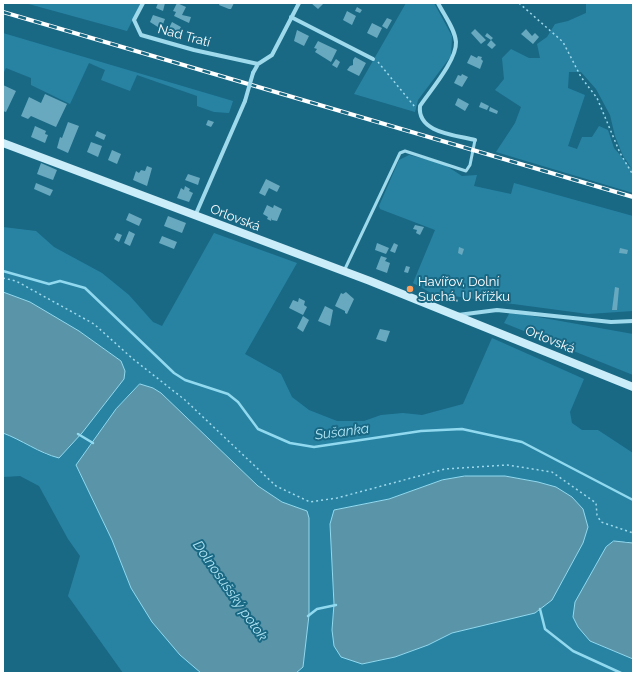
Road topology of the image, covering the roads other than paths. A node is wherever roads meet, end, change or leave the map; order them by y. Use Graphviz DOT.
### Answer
graph roads {
  1 [pos="143,3"];
  2 [pos="299,3"];
  3 [pos="438,3"];
  4 [pos="291,17"];
  5 [pos="373,59"];
  6 [pos="258,64"];
  7 [pos="475,140"];
  8 [pos="3,143"];
  9 [pos="195,216"];
  10 [pos="343,271"];
  11 [pos="458,315"];
  12 [pos="633,321"];
  13 [pos="633,387"];
  1 -- 6 [label="street, Nad Tratí"];
  2 -- 4 [label="street"];
  3 -- 7 [label="street"];
  4 -- 5 [label="street"];
  4 -- 6 [label="street"];
  6 -- 9 [label="street, bridge"];
  7 -- 10 [label="lane"];
  8 -- 9 [label="main road, Orlovská"];
  9 -- 10 [label="main road, Orlovská"];
  10 -- 11 [label="main road, Orlovská"];
  11 -- 12 [label="street, Orlovská"];
  11 -- 13 [label="main road, Orlovská"];
}
